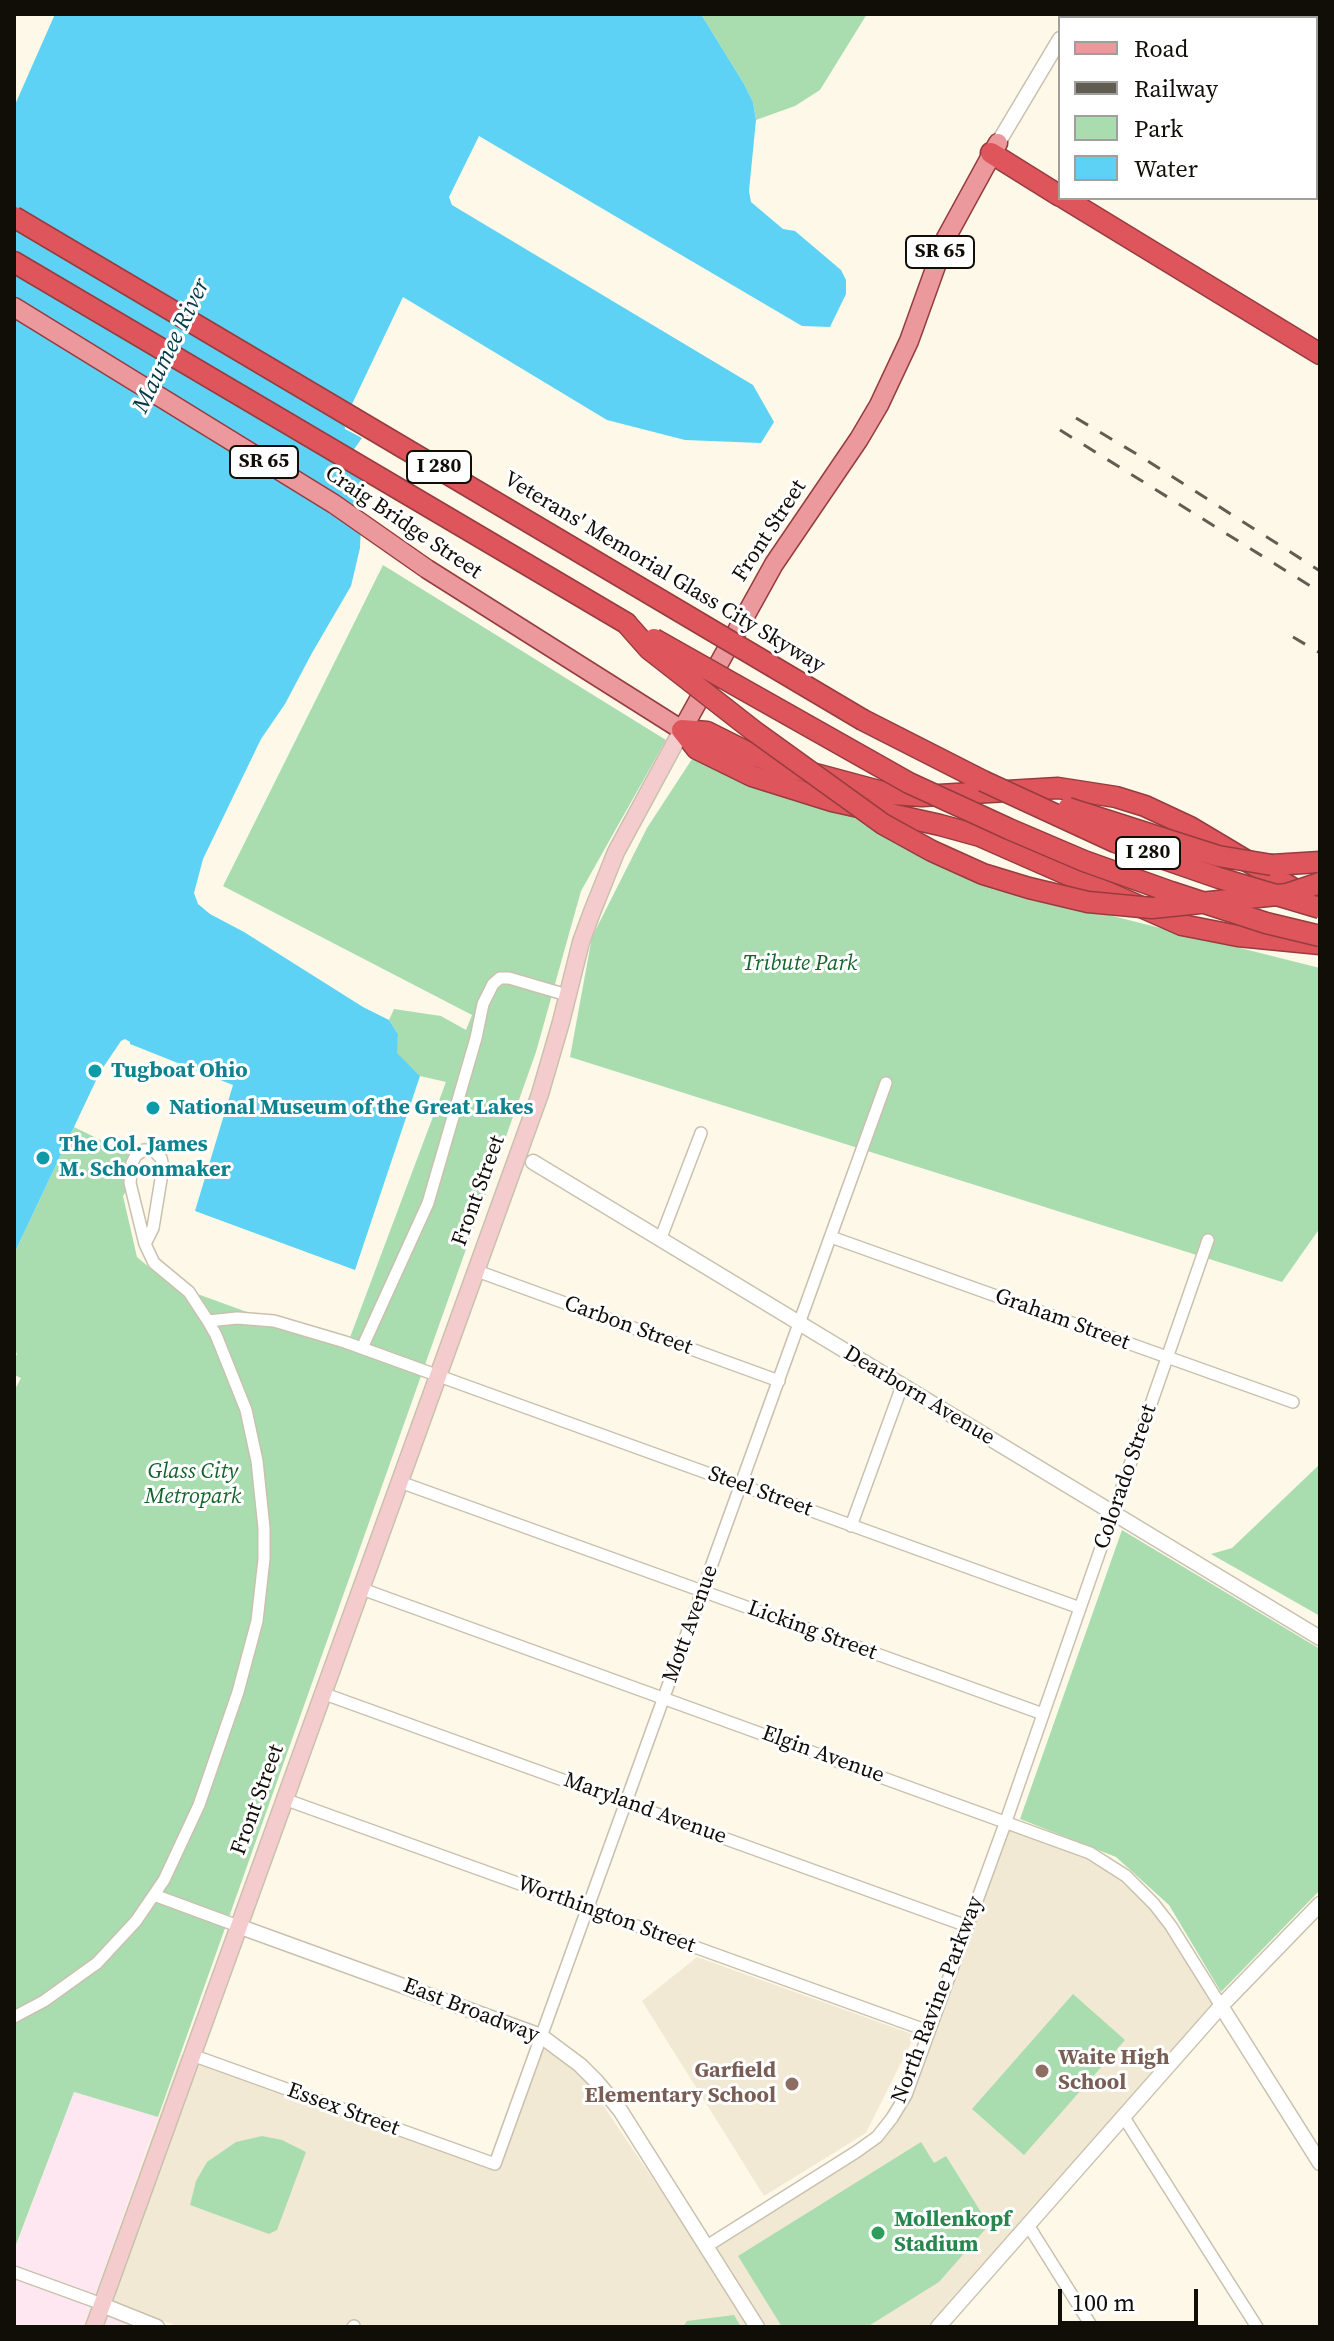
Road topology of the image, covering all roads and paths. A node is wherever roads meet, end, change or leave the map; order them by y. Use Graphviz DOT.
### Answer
graph roads {
  1 [pos="1058,42"];
  2 [pos="994,148"];
  3 [pos="1058,180"];
  4 [pos="1058,194"];
  5 [pos="1067,200"];
  6 [pos="1091,200"];
  7 [pos="14,217"];
  8 [pos="14,262"];
  9 [pos="14,307"];
  10 [pos="1320,339"];
  11 [pos="1320,354"];
  12 [pos="626,623"];
  13 [pos="682,730"];
  14 [pos="983,781"];
  15 [pos="1320,862"];
  16 [pos="1320,883"];
  17 [pos="1320,906"];
  18 [pos="1320,936"];
  19 [pos="1320,944"];
  20 [pos="567,995"];
  21 [pos="886,1083"];
  22 [pos="701,1133"];
  23 [pos="518,1153"];
  24 [pos="533,1162"];
  25 [pos="831,1237"];
  26 [pos="660,1240"];
  27 [pos="1208,1240"];
  28 [pos="145,1244"];
  29 [pos="477,1271"];
  30 [pos="208,1321"];
  31 [pos="799,1323"];
  32 [pos="362,1348"];
  33 [pos="1168,1358"];
  34 [pos="439,1376"];
  35 [pos="779,1381"];
  36 [pos="902,1386"];
  37 [pos="1293,1402"];
  38 [pos="400,1482"];
  39 [pos="741,1485"];
  40 [pos="1114,1513"];
  41 [pos="851,1526"];
  42 [pos="362,1589"];
  43 [pos="702,1592"];
  44 [pos="1080,1608"];
  45 [pos="1320,1638"];
  46 [pos="322,1693"];
  47 [pos="664,1697"];
  48 [pos="1043,1714"];
  49 [pos="284,1799"];
  50 [pos="626,1803"];
  51 [pos="1006,1821"];
  52 [pos="154,1895"];
  53 [pos="1320,1904"];
  54 [pos="587,1908"];
  55 [pos="238,1926"];
  56 [pos="967,1926"];
  57 [pos="1221,2006"];
  58 [pos="14,2017"];
  59 [pos="928,2031"];
  60 [pos="541,2036"];
  61 [pos="192,2055"];
  62 [pos="1123,2116"];
  63 [pos="1320,2163"];
  64 [pos="495,2164"];
  65 [pos="1028,2225"];
  66 [pos="707,2246"];
  67 [pos="14,2272"];
  68 [pos="102,2305"];
  69 [pos="94,2327"];
  70 [pos="157,2327"];
  71 [pos="757,2327"];
  72 [pos="938,2327"];
  73 [pos="1092,2327"];
  74 [pos="1257,2327"];
  1 -- 2 [label="street, Front Street"];
  2 -- 3 [label="highway"];
  2 -- 4 [label="highway"];
  2 -- 13 [label="main road, Front Street / SR 65"];
  5 -- 11 [label="highway"];
  6 -- 10 [label="highway"];
  7 -- 14 [label="highway, Veterans' Memorial Glass City Skyway / I 280, bridge"];
  8 -- 12 [label="highway, I 280"];
  9 -- 13 [label="main road, Craig Bridge Street / SR 65"];
  12 -- 16 [label="highway, bridge"];
  12 -- 18 [label="highway, I 280, bridge"];
  13 -- 17 [label="highway"];
  13 -- 19 [label="highway"];
  13 -- 20 [label="main road, Front Street"];
  14 -- 15 [label="highway, bridge"];
  14 -- 17 [label="highway, Veterans' Memorial Glass City Skyway / I 280, bridge"];
  20 -- 23 [label="main road, Front Street"];
  20 -- 32 [label="street"];
  21 -- 25 [label="street, Mott Avenue"];
  22 -- 26 [label="street"];
  23 -- 24 [label="street, Dearborn Avenue"];
  23 -- 29 [label="main road, Front Street"];
  24 -- 26 [label="street, Dearborn Avenue"];
  25 -- 31 [label="street, Mott Avenue"];
  25 -- 33 [label="street, Graham Street"];
  26 -- 31 [label="street, Dearborn Avenue"];
  27 -- 33 [label="street, Colorado Street"];
  28 -- 28 [label="street"];
  28 -- 30 [label="street"];
  29 -- 34 [label="main road, Front Street"];
  29 -- 35 [label="street, Carbon Street"];
  30 -- 32 [label="street, Steel Street"];
  30 -- 52 [label="street"];
  31 -- 35 [label="street, Mott Avenue"];
  31 -- 36 [label="street, Dearborn Avenue"];
  32 -- 34 [label="street, Steel Street"];
  33 -- 37 [label="street, Graham Street"];
  33 -- 40 [label="street, Colorado Street"];
  34 -- 38 [label="main road, Front Street"];
  34 -- 39 [label="street, Steel Street"];
  35 -- 39 [label="street, Mott Avenue"];
  36 -- 40 [label="street, Dearborn Avenue"];
  36 -- 41 [label="street"];
  38 -- 42 [label="main road, Front Street"];
  38 -- 43 [label="street, Licking Street"];
  39 -- 41 [label="street, Steel Street"];
  39 -- 43 [label="street, Mott Avenue"];
  40 -- 44 [label="street, Colorado Street"];
  40 -- 45 [label="street, Dearborn Avenue"];
  41 -- 44 [label="street, Steel Street"];
  42 -- 46 [label="main road, Front Street"];
  42 -- 47 [label="street, Elgin Avenue"];
  43 -- 47 [label="street, Mott Avenue"];
  43 -- 48 [label="street, Licking Street"];
  44 -- 48 [label="street, Colorado Street"];
  46 -- 49 [label="main road, Front Street"];
  46 -- 50 [label="street, Maryland Avenue"];
  47 -- 50 [label="street, Mott Avenue"];
  47 -- 51 [label="street, Elgin Avenue"];
  48 -- 51 [label="street, North Ravine Parkway"];
  49 -- 54 [label="street, Worthington Street"];
  49 -- 55 [label="main road, Front Street"];
  50 -- 54 [label="street, Mott Avenue"];
  50 -- 56 [label="street, Maryland Avenue"];
  51 -- 56 [label="street, North Ravine Parkway"];
  51 -- 57 [label="street, Elgin Avenue"];
  52 -- 55 [label="street"];
  52 -- 58 [label="street"];
  53 -- 57 [label="street"];
  54 -- 59 [label="street, Worthington Street"];
  54 -- 60 [label="street, Mott Avenue"];
  55 -- 60 [label="street, East Broadway"];
  55 -- 61 [label="main road, Front Street"];
  56 -- 59 [label="street, North Ravine Parkway"];
  57 -- 62 [label="street"];
  57 -- 63 [label="street"];
  59 -- 66 [label="street, North Ravine Parkway"];
  60 -- 64 [label="street, Mott Avenue"];
  60 -- 66 [label="street, East Broadway"];
  61 -- 64 [label="street, Essex Street"];
  61 -- 68 [label="main road, Front Street"];
  62 -- 65 [label="street"];
  62 -- 74 [label="street"];
  65 -- 72 [label="street"];
  65 -- 73 [label="street"];
  66 -- 71 [label="street, East Broadway"];
  67 -- 68 [label="street"];
  68 -- 69 [label="main road, Front Street"];
  68 -- 70 [label="street"];
}
